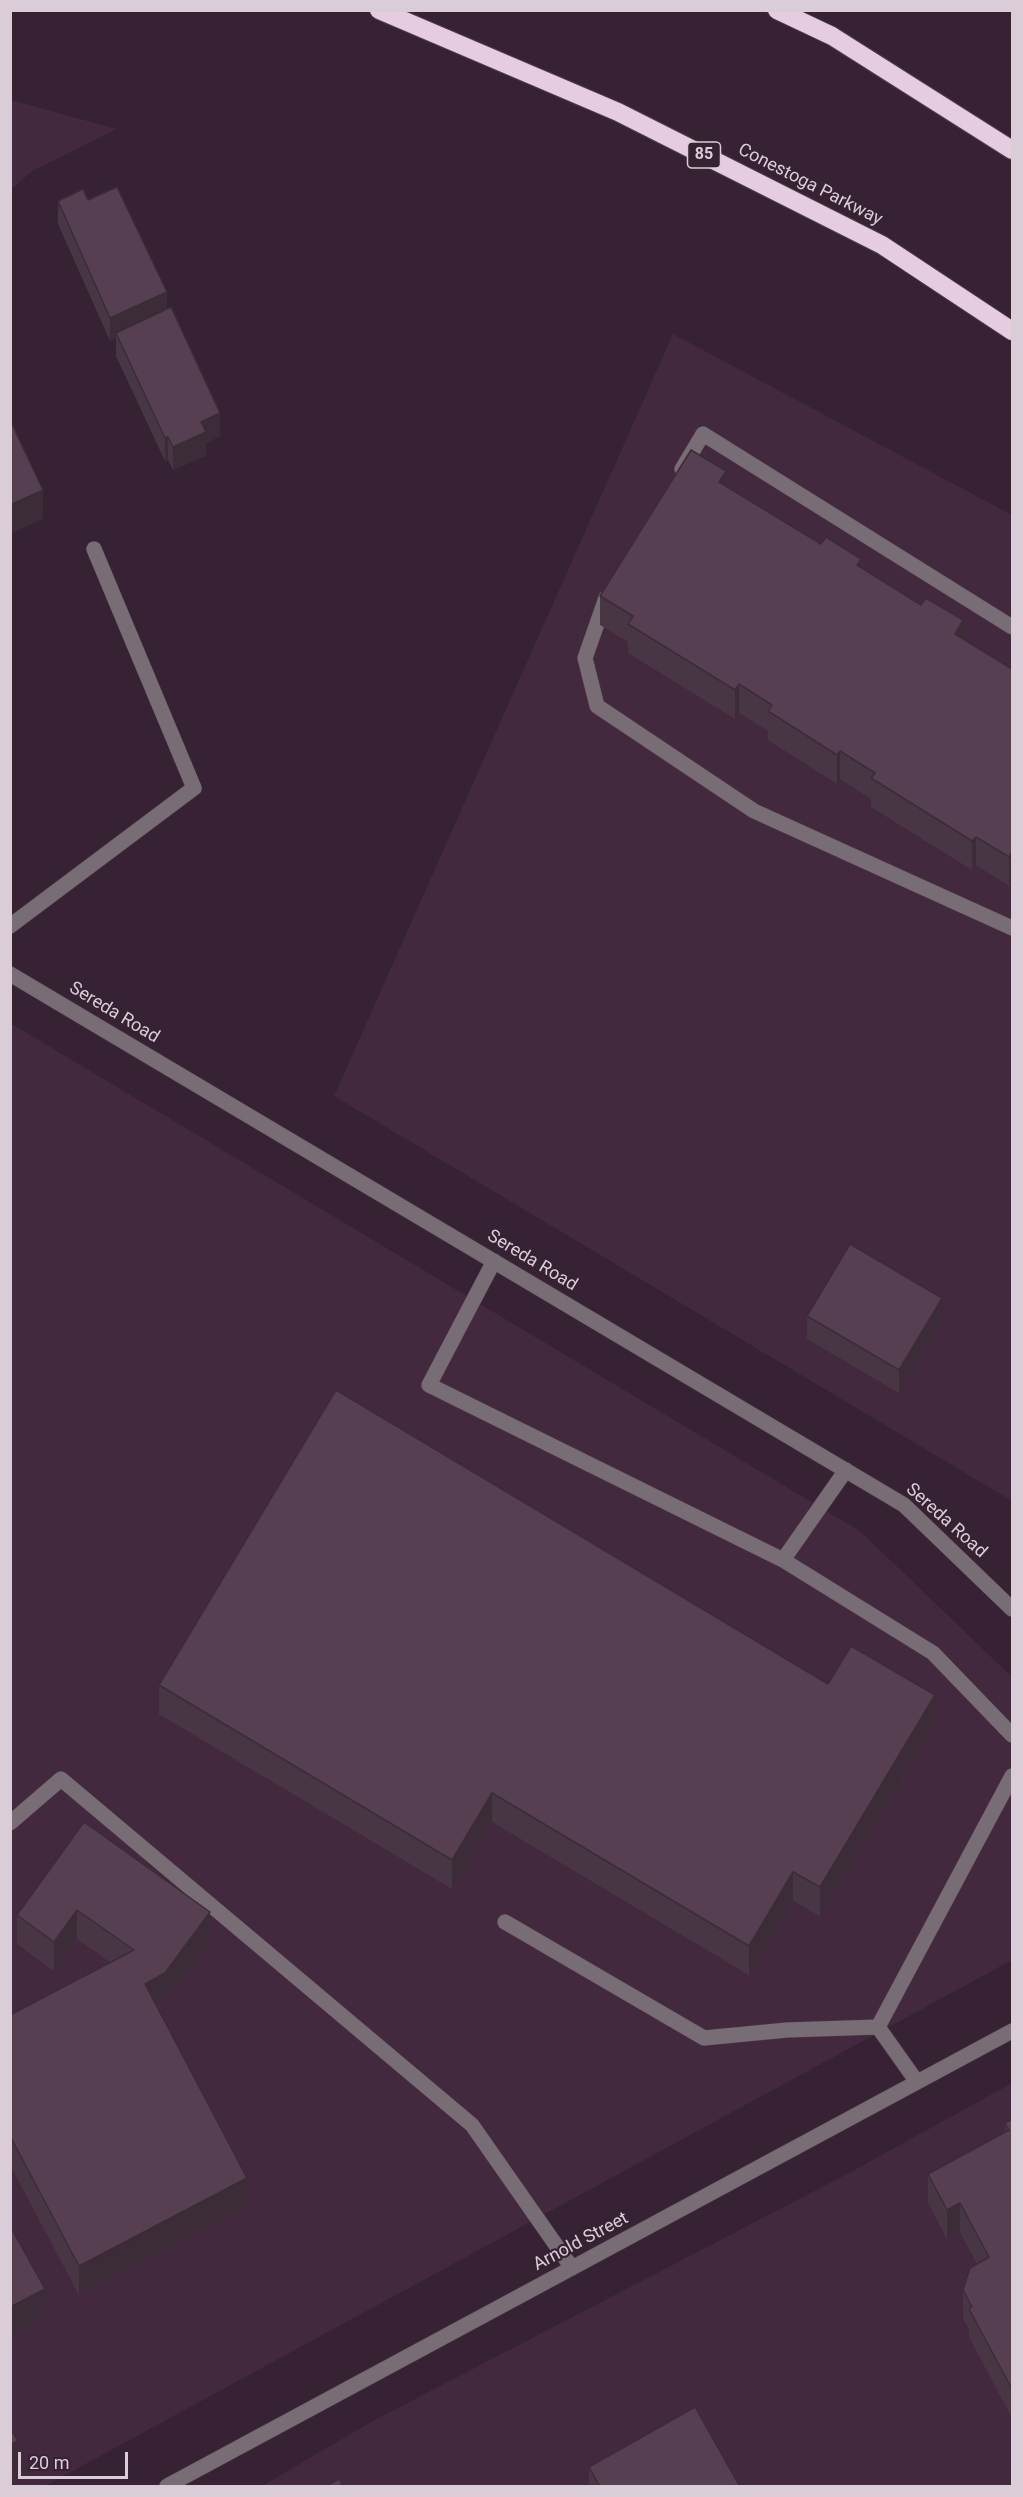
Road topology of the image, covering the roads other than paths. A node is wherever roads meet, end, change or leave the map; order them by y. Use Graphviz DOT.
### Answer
graph roads {
  1 [pos="379,10"];
  2 [pos="777,10"];
  3 [pos="1012,150"];
  4 [pos="1012,331"];
  5 [pos="674,484"];
  6 [pos="94,549"];
  7 [pos="615,582"];
  8 [pos="1012,627"];
  9 [pos="11,923"];
  10 [pos="1012,928"];
  11 [pos="10,974"];
  12 [pos="494,1261"];
  13 [pos="846,1470"];
  14 [pos="783,1560"];
  15 [pos="1012,1610"];
  16 [pos="1012,1735"];
  17 [pos="1012,1776"];
  18 [pos="10,1823"];
  19 [pos="505,1922"];
  20 [pos="878,2027"];
  21 [pos="1012,2031"];
  22 [pos="916,2082"];
  23 [pos="572,2268"];
  24 [pos="167,2487"];
  1 -- 4 [label="highway, Conestoga Parkway / 85"];
  2 -- 3 [label="highway"];
  5 -- 8 [label="street"];
  6 -- 9 [label="street"];
  7 -- 10 [label="street"];
  11 -- 12 [label="street, Sereda Road"];
  12 -- 13 [label="street, Sereda Road"];
  12 -- 14 [label="street"];
  13 -- 14 [label="street"];
  13 -- 15 [label="street, Sereda Road"];
  14 -- 16 [label="street"];
  17 -- 20 [label="street"];
  18 -- 23 [label="street"];
  19 -- 20 [label="street"];
  20 -- 22 [label="street"];
  21 -- 22 [label="street, Arnold Street"];
  22 -- 23 [label="street, Arnold Street"];
  23 -- 24 [label="street, Arnold Street"];
}
